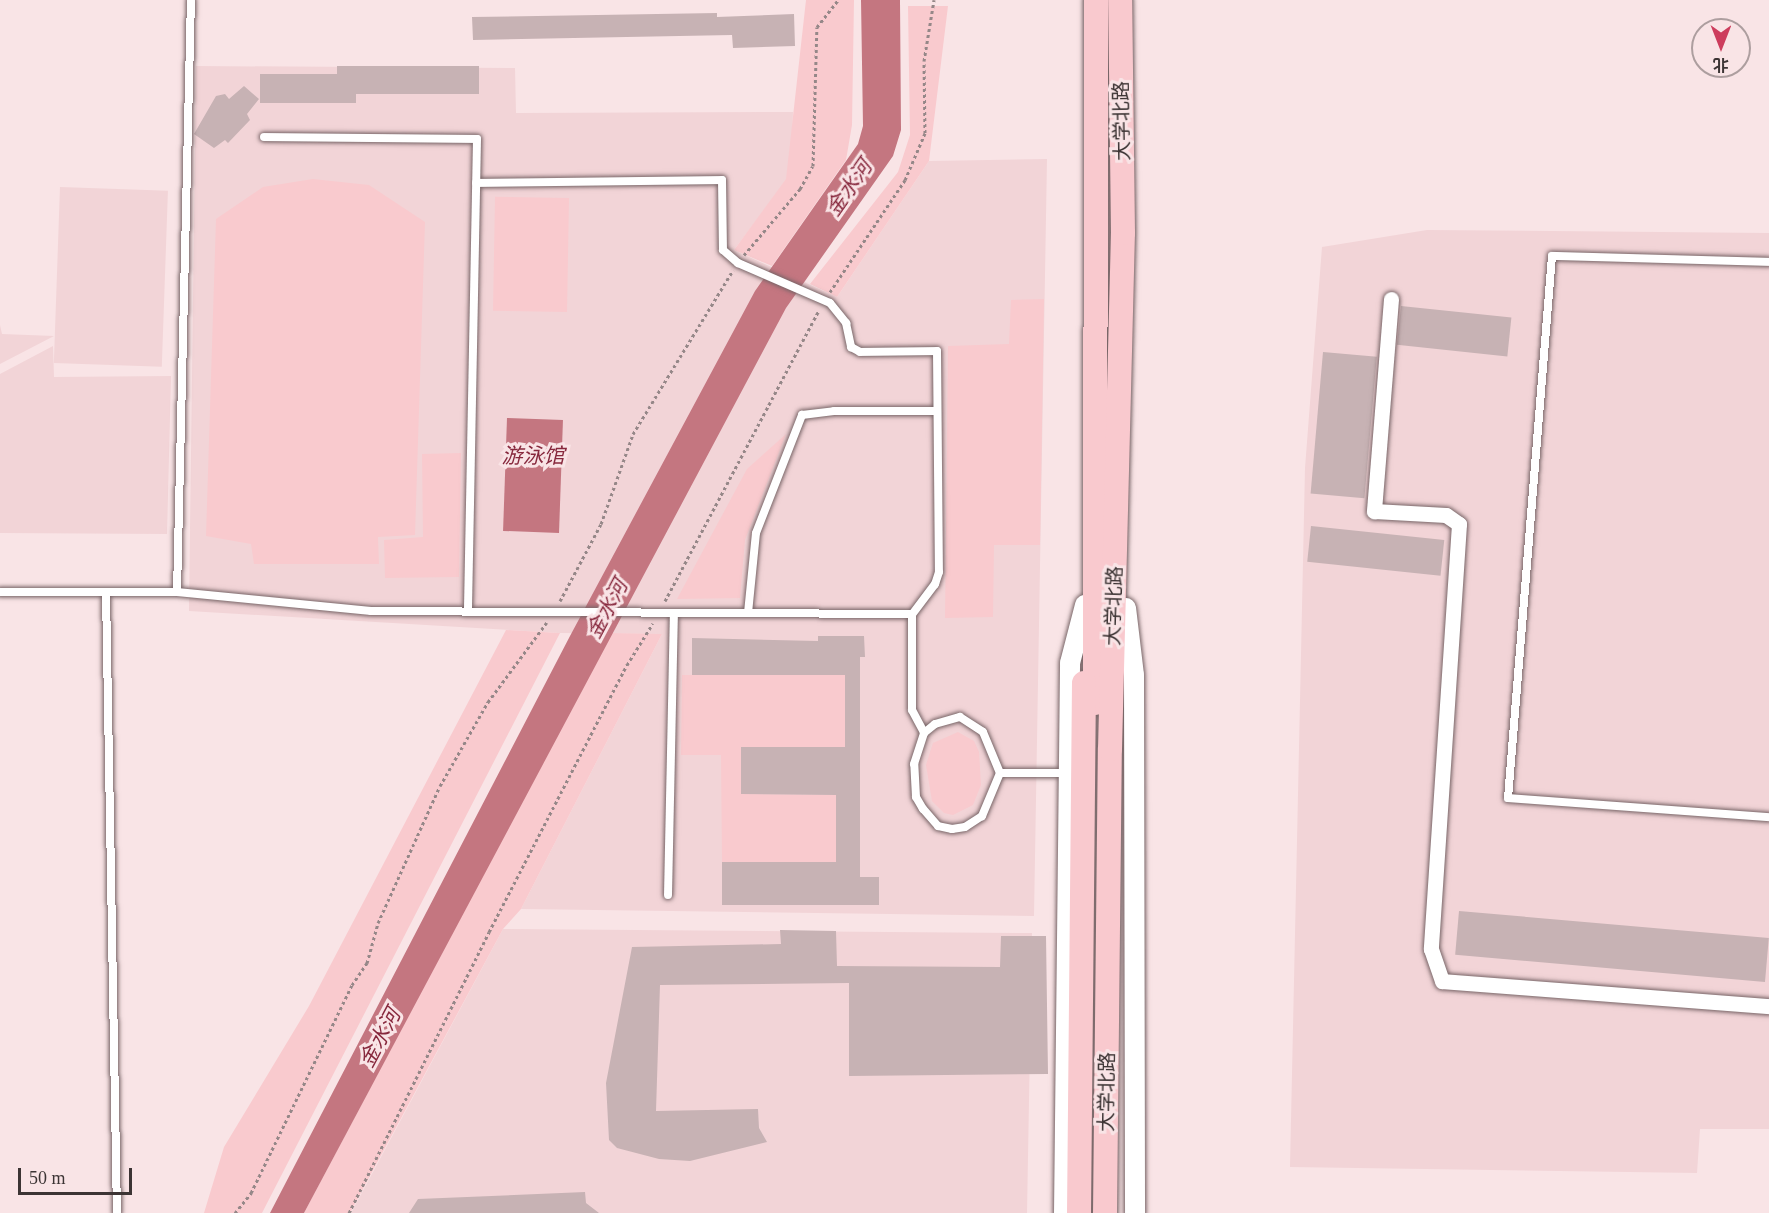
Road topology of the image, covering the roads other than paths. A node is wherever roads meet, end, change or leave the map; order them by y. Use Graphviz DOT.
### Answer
graph roads {
  1 [pos="191,0"];
  2 [pos="1096,0"];
  3 [pos="1120,0"];
  4 [pos="264,137"];
  5 [pos="476,183"];
  6 [pos="1769,262"];
  7 [pos="1391,299"];
  8 [pos="937,411"];
  9 [pos="1094,479"];
  10 [pos="1118,482"];
  11 [pos="0,592"];
  12 [pos="106,592"];
  13 [pos="177,592"];
  14 [pos="1085,605"];
  15 [pos="1126,608"];
  16 [pos="468,612"];
  17 [pos="674,613"];
  18 [pos="748,613"];
  19 [pos="912,614"];
  20 [pos="924,733"];
  21 [pos="1102,750"];
  22 [pos="1000,773"];
  23 [pos="1069,773"];
  24 [pos="1769,817"];
  25 [pos="668,896"];
  26 [pos="1769,1006"];
  27 [pos="117,1213"];
  28 [pos="1064,1213"];
  29 [pos="1079,1213"];
  30 [pos="1090,1213"];
  31 [pos="1106,1213"];
  32 [pos="1119,1213"];
  33 [pos="1135,1213"];
  1 -- 13 [label="lane"];
  2 -- 9 [label="main road, 大学北路"];
  3 -- 10 [label="main road, 大学北路"];
  4 -- 5 [label="lane"];
  5 -- 8 [label="lane"];
  5 -- 16 [label="lane"];
  6 -- 24 [label="lane"];
  7 -- 26 [label="street"];
  8 -- 18 [label="lane"];
  8 -- 19 [label="lane"];
  9 -- 14 [label="main road"];
  9 -- 21 [label="main road, 大学北路"];
  10 -- 15 [label="main road"];
  10 -- 21 [label="main road, 大学北路"];
  11 -- 12 [label="lane"];
  12 -- 13 [label="lane"];
  12 -- 27 [label="lane"];
  13 -- 16 [label="lane"];
  14 -- 23 [label="street"];
  14 -- 29 [label="main road"];
  15 -- 32 [label="main road"];
  15 -- 33 [label="street"];
  16 -- 17 [label="lane"];
  17 -- 18 [label="lane"];
  17 -- 25 [label="lane"];
  18 -- 19 [label="lane"];
  19 -- 20 [label="lane"];
  20 -- 22 [label="lane"];
  20 -- 22 [label="lane"];
  21 -- 30 [label="main road, 大学北路"];
  21 -- 31 [label="main road, 大学北路"];
  22 -- 23 [label="lane"];
  23 -- 28 [label="street"];
}
